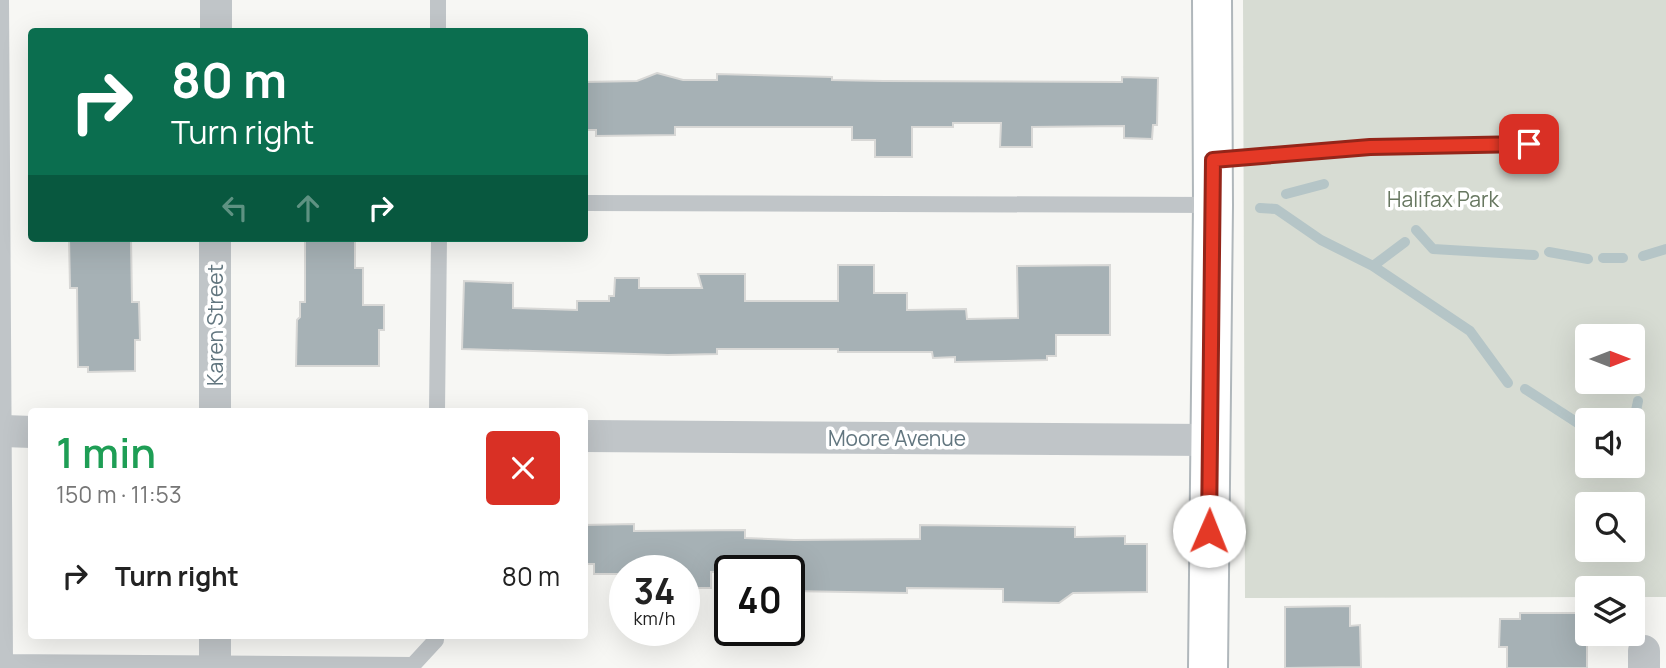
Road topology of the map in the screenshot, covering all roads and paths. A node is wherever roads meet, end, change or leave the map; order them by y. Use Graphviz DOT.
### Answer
graph roads {
  1 [pos="1,0"];
  2 [pos="216,0"];
  3 [pos="438,0"];
  4 [pos="1212,0"];
  5 [pos="216,28"];
  6 [pos="438,28"];
  7 [pos="1529,144"];
  8 [pos="1213,160"];
  9 [pos="588,203"];
  10 [pos="1213,205"];
  11 [pos="215,242"];
  12 [pos="439,242"];
  13 [pos="215,408"];
  14 [pos="437,408"];
  15 [pos="18,431"];
  16 [pos="588,436"];
  17 [pos="1210,440"];
  18 [pos="436,639"];
  19 [pos="215,655"];
  20 [pos="3,661"];
  21 [pos="1208,668"];
  1 -- 15 [label="lane"];
  2 -- 5 [label="street"];
  3 -- 6 [label="lane"];
  4 -- 8 [label="street"];
  7 -- 8 [label="lane"];
  8 -- 10 [label="street"];
  9 -- 10 [label="lane"];
  10 -- 17 [label="street"];
  11 -- 13 [label="street, Karen Street"];
  12 -- 14 [label="lane"];
  15 -- 20 [label="lane"];
  16 -- 17 [label="street, Moore Avenue"];
  17 -- 21 [label="street"];
  18 -- 19 [label="lane"];
  19 -- 20 [label="lane"];
}
